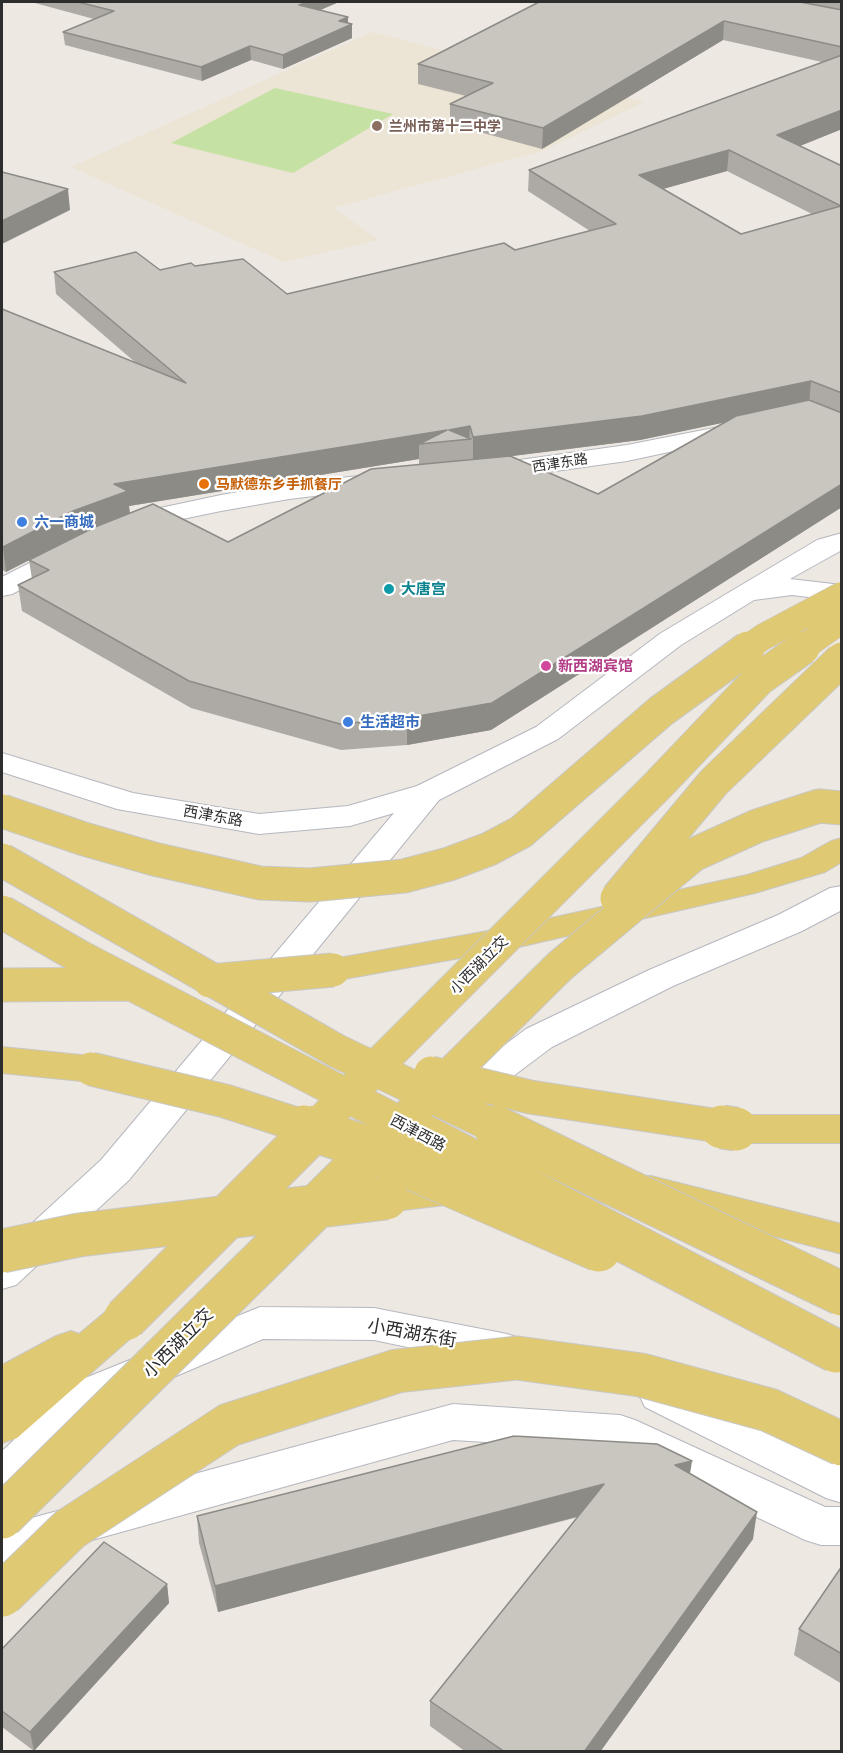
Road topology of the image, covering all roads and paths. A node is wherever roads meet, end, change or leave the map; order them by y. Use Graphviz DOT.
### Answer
graph roads {
  1 [pos="763,424"];
  2 [pos="469,474"];
  3 [pos="402,480"];
  4 [pos="842,541"];
  5 [pos="2,588"];
  6 [pos="744,594"];
  7 [pos="842,594"];
  8 [pos="842,620"];
  9 [pos="842,659"];
  10 [pos="2,762"];
  11 [pos="428,793"];
  12 [pos="842,808"];
  13 [pos="2,811"];
  14 [pos="842,848"];
  15 [pos="2,860"];
  16 [pos="842,896"];
  17 [pos="2,912"];
  18 [pos="560,966"];
  19 [pos="2,986"];
  20 [pos="337,1051"];
  21 [pos="2,1060"];
  22 [pos="842,1129"];
  23 [pos="842,1239"];
  24 [pos="2,1251"];
  25 [pos="2,1274"];
  26 [pos="842,1294"];
  27 [pos="125,1319"];
  28 [pos="839,1353"];
  29 [pos="2,1385"];
  30 [pos="93,1393"];
  31 [pos="2,1425"];
  32 [pos="842,1444"];
  33 [pos="2,1479"];
  34 [pos="842,1485"];
  35 [pos="2,1517"];
  36 [pos="842,1526"];
  37 [pos="2,1546"];
  38 [pos="2,1595"];
  1 -- 2 [label="street, 西津东路"];
  3 -- 5 [label="street"];
  4 -- 6 [label="street"];
  6 -- 7 [label="street"];
  6 -- 11 [label="street"];
  7 -- 13 [label="main road, bridge"];
  8 -- 27 [label="main road, 小西湖立交, bridge"];
  9 -- 18 [label="main road, bridge"];
  10 -- 11 [label="street, 西津东路"];
  11 -- 25 [label="street"];
  12 -- 18 [label="main road, bridge"];
  14 -- 19 [label="main road, bridge"];
  15 -- 20 [label="main road, bridge"];
  16 -- 30 [label="street"];
  17 -- 28 [label="main road, 西津西路, bridge"];
  18 -- 35 [label="main road, 小西湖立交, bridge"];
  20 -- 22 [label="main road, bridge"];
  20 -- 26 [label="main road, bridge"];
  21 -- 28 [label="main road, bridge"];
  23 -- 24 [label="main road, bridge"];
  27 -- 29 [label="main road"];
  27 -- 31 [label="main road"];
  30 -- 33 [label="street, 小西湖东街"];
  30 -- 34 [label="street, 小西湖东街"];
  32 -- 38 [label="main road, bridge"];
  36 -- 37 [label="street"];
}
